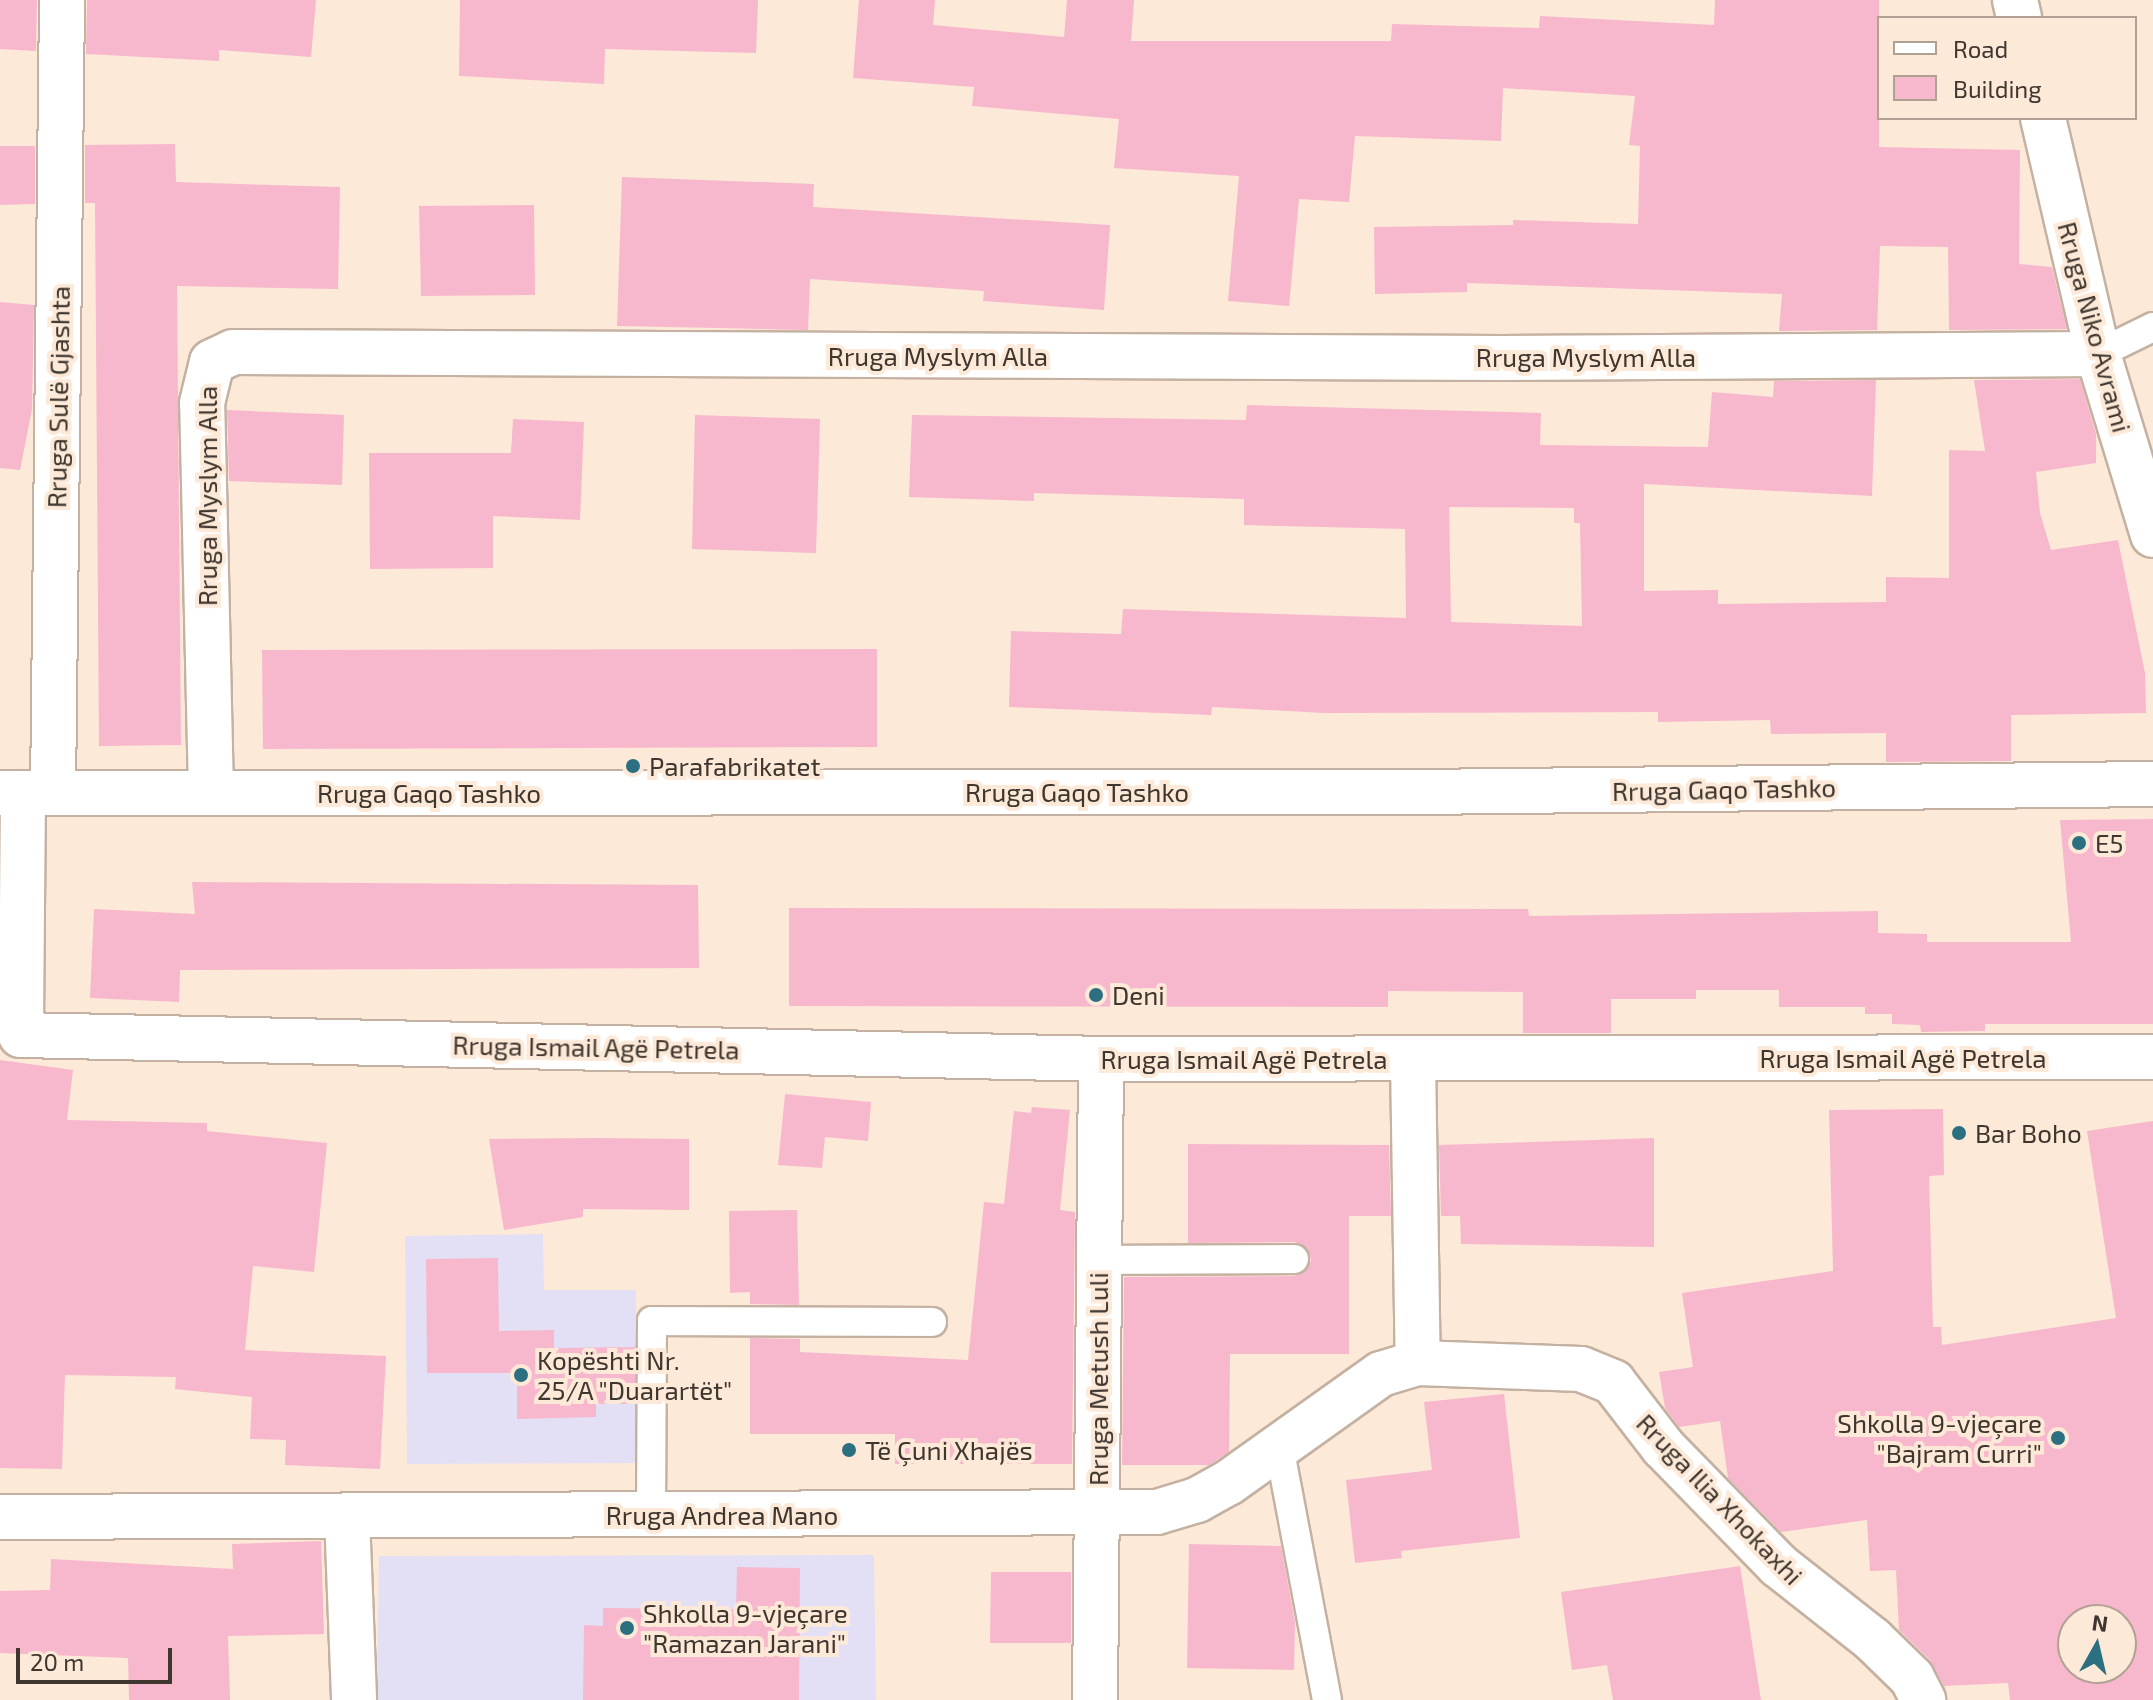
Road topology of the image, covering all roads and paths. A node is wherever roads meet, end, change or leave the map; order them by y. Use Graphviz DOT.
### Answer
graph roads {
  1 [pos="62,0"];
  2 [pos="2043,120"];
  3 [pos="2153,327"];
  4 [pos="2098,354"];
  5 [pos="2153,535"];
  6 [pos="2153,784"];
  7 [pos="25,793"];
  8 [pos="211,793"];
  9 [pos="2153,1057"];
  10 [pos="1101,1059"];
  11 [pos="1413,1060"];
  12 [pos="1294,1259"];
  13 [pos="1099,1260"];
  14 [pos="932,1322"];
  15 [pos="1418,1363"];
  16 [pos="1279,1446"];
  17 [pos="1097,1512"];
  18 [pos="347,1516"];
  19 [pos="651,1516"];
  20 [pos="0,1517"];
  21 [pos="354,1700"];
  22 [pos="1095,1700"];
  23 [pos="1327,1700"];
  24 [pos="1923,1700"];
  1 -- 7 [label="street, Rruga Sulë Gjashta"];
  2 -- 4 [label="street, Rruga Niko Avrami"];
  3 -- 4 [label="lane"];
  4 -- 5 [label="street, Rruga Niko Avrami"];
  4 -- 8 [label="street, Rruga Myslym Alla"];
  6 -- 8 [label="street, Rruga Gaqo Tashko"];
  7 -- 8 [label="street, Rruga Gaqo Tashko"];
  7 -- 10 [label="street, Rruga Ismail Agë Petrela"];
  9 -- 11 [label="street, Rruga Ismail Agë Petrela"];
  10 -- 11 [label="street, Rruga Ismail Agë Petrela"];
  10 -- 13 [label="street, Rruga Metush Luli"];
  11 -- 15 [label="street, Rruga Ismail Agë Petrela"];
  12 -- 13 [label="lane"];
  13 -- 17 [label="street, Rruga Metush Luli"];
  14 -- 19 [label="lane"];
  15 -- 16 [label="street, Rruga Ilia Xhokaxhi"];
  15 -- 24 [label="street, Rruga Ilia Xhokaxhi"];
  16 -- 17 [label="street, Rruga Ilia Xhokaxhi"];
  16 -- 23 [label="lane"];
  17 -- 19 [label="street, Rruga Andrea Mano"];
  17 -- 22 [label="street, Rruga Metush Luli"];
  18 -- 19 [label="street, Rruga Andrea Mano"];
  18 -- 20 [label="street, Rruga Andrea Mano"];
  18 -- 21 [label="street"];
}
